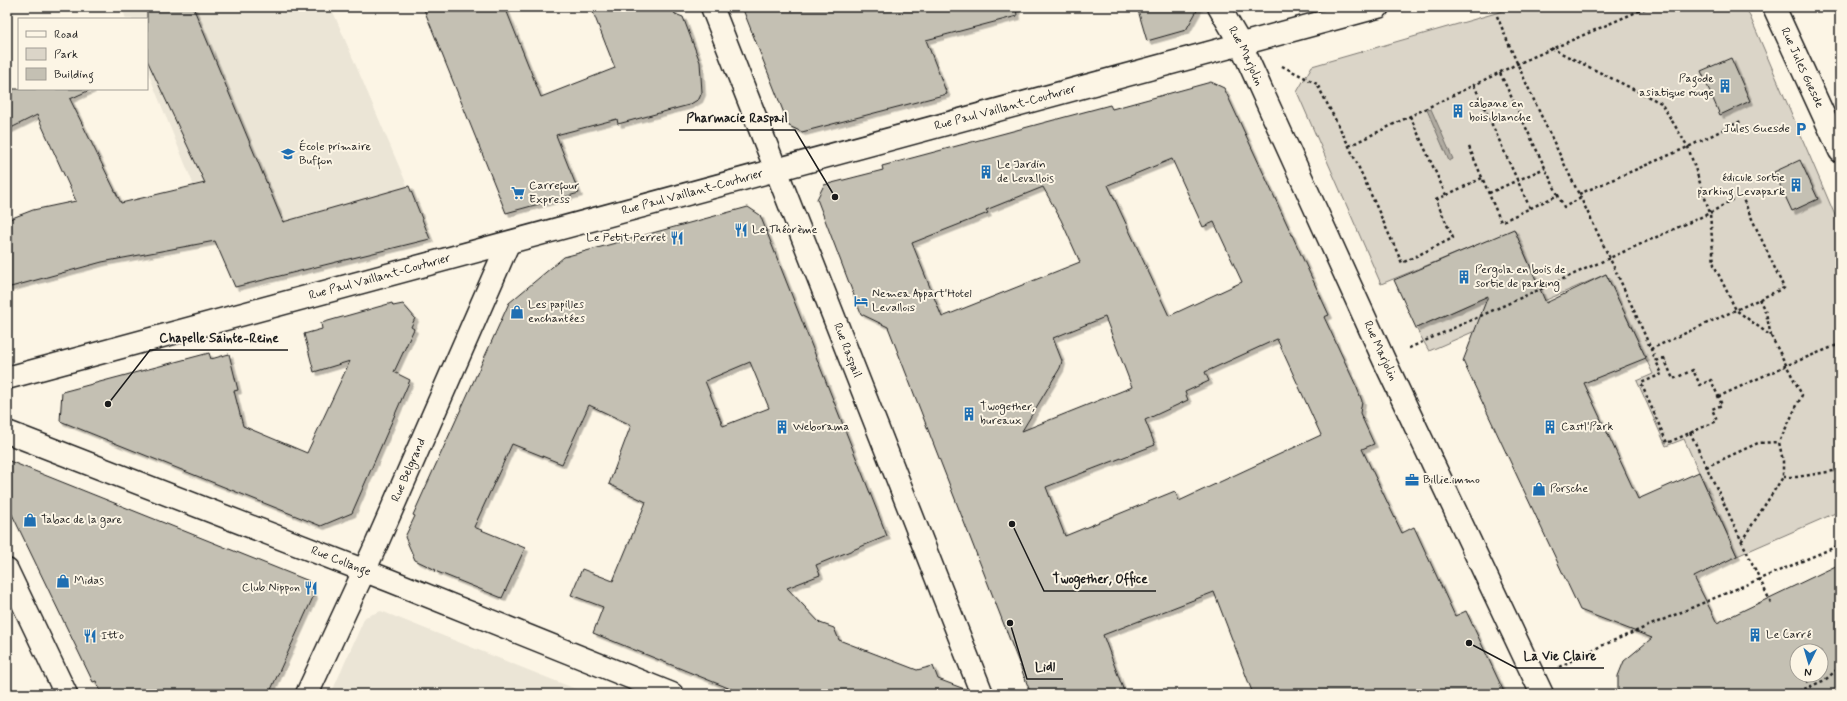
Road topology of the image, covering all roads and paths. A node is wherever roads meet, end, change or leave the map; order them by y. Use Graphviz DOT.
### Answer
graph roads {
  1 [pos="712,7"];
  2 [pos="1219,7"];
  3 [pos="1378,7"];
  4 [pos="1648,7"];
  5 [pos="1774,7"];
  6 [pos="1497,16"];
  7 [pos="1241,45"];
  8 [pos="1551,48"];
  9 [pos="1517,64"];
  10 [pos="1500,73"];
  11 [pos="1305,77"];
  12 [pos="1474,85"];
  13 [pos="1410,116"];
  14 [pos="1743,120"];
  15 [pos="1349,146"];
  16 [pos="1469,147"];
  17 [pos="1688,147"];
  18 [pos="1840,151"];
  19 [pos="1545,168"];
  20 [pos="776,170"];
  21 [pos="1482,178"];
  22 [pos="1518,180"];
  23 [pos="1489,193"];
  24 [pos="1579,194"];
  25 [pos="1446,195"];
  26 [pos="1558,195"];
  27 [pos="1581,198"];
  28 [pos="1530,208"];
  29 [pos="1710,214"];
  30 [pos="508,244"];
  31 [pos="1609,257"];
  32 [pos="1759,299"];
  33 [pos="1736,310"];
  34 [pos="1771,336"];
  35 [pos="1840,344"];
  36 [pos="1651,349"];
  37 [pos="1384,360"];
  38 [pos="1656,361"];
  39 [pos="1785,366"];
  40 [pos="7,378"];
  41 [pos="1718,397"];
  42 [pos="7,432"];
  43 [pos="1690,432"];
  44 [pos="1779,442"];
  45 [pos="1706,467"];
  46 [pos="1840,470"];
  47 [pos="1783,477"];
  48 [pos="1741,542"];
  49 [pos="1840,545"];
  50 [pos="7,570"];
  51 [pos="364,571"];
  52 [pos="1760,580"];
  53 [pos="1772,604"];
  54 [pos="1840,667"];
  55 [pos="1809,683"];
  56 [pos="1539,686"];
  57 [pos="1810,686"];
  58 [pos="66,694"];
  59 [pos="307,694"];
  60 [pos="672,694"];
  61 [pos="982,694"];
  62 [pos="1793,694"];
  63 [pos="1814,694"];
  1 -- 20 [label="street, Rue Raspail"];
  2 -- 7 [label="street, Rue Marjolin"];
  3 -- 7 [label="street, Rue Paul Vaillant-Couturier"];
  4 -- 8 [label="path"];
  5 -- 18 [label="street, Rue Jules Guesde"];
  6 -- 9 [label="path"];
  7 -- 20 [label="street, Rue Paul Vaillant-Couturier"];
  7 -- 37 [label="street, Rue Marjolin"];
  8 -- 9 [label="path"];
  8 -- 17 [label="path"];
  9 -- 10 [label="path"];
  9 -- 24 [label="path"];
  10 -- 12 [label="path"];
  10 -- 19 [label="path"];
  11 -- 15 [label="path"];
  12 -- 13 [label="path"];
  12 -- 22 [label="path"];
  13 -- 15 [label="path"];
  13 -- 25 [label="path"];
  14 -- 17 [label="path"];
  15 -- 25 [label="path"];
  16 -- 21 [label="path"];
  17 -- 24 [label="path"];
  17 -- 29 [label="path"];
  19 -- 22 [label="path"];
  19 -- 26 [label="path"];
  20 -- 30 [label="street, Rue Paul Vaillant-Couturier"];
  20 -- 61 [label="street, Rue Raspail"];
  21 -- 23 [label="path"];
  21 -- 25 [label="path"];
  22 -- 23 [label="path"];
  22 -- 28 [label="path"];
  23 -- 28 [label="path"];
  24 -- 27 [label="path"];
  26 -- 27 [label="path"];
  26 -- 28 [label="path"];
  27 -- 31 [label="path"];
  29 -- 31 [label="path"];
  29 -- 32 [label="path"];
  29 -- 33 [label="path"];
  30 -- 40 [label="street, Rue Paul Vaillant-Couturier"];
  30 -- 51 [label="street, Rue Belgrand"];
  31 -- 36 [label="path"];
  31 -- 37 [label="path"];
  32 -- 33 [label="path"];
  32 -- 34 [label="path"];
  33 -- 34 [label="path"];
  33 -- 36 [label="path"];
  34 -- 39 [label="path"];
  35 -- 39 [label="path"];
  36 -- 38 [label="path"];
  37 -- 56 [label="street, Rue Marjolin"];
  38 -- 41 [label="path"];
  38 -- 43 [label="path"];
  39 -- 41 [label="path"];
  39 -- 44 [label="path"];
  41 -- 43 [label="path"];
  42 -- 51 [label="street, Rue Collange"];
  43 -- 45 [label="path"];
  44 -- 45 [label="path"];
  44 -- 47 [label="path"];
  45 -- 48 [label="path"];
  46 -- 47 [label="path"];
  47 -- 48 [label="path"];
  48 -- 52 [label="path"];
  49 -- 52 [label="path"];
  50 -- 58 [label="street"];
  51 -- 59 [label="street, Rue Belgrand"];
  51 -- 60 [label="street, Rue Collange"];
  52 -- 53 [label="path"];
  52 -- 56 [label="path"];
  54 -- 57 [label="path"];
  55 -- 57 [label="path"];
  57 -- 62 [label="path"];
  57 -- 63 [label="path"];
}
